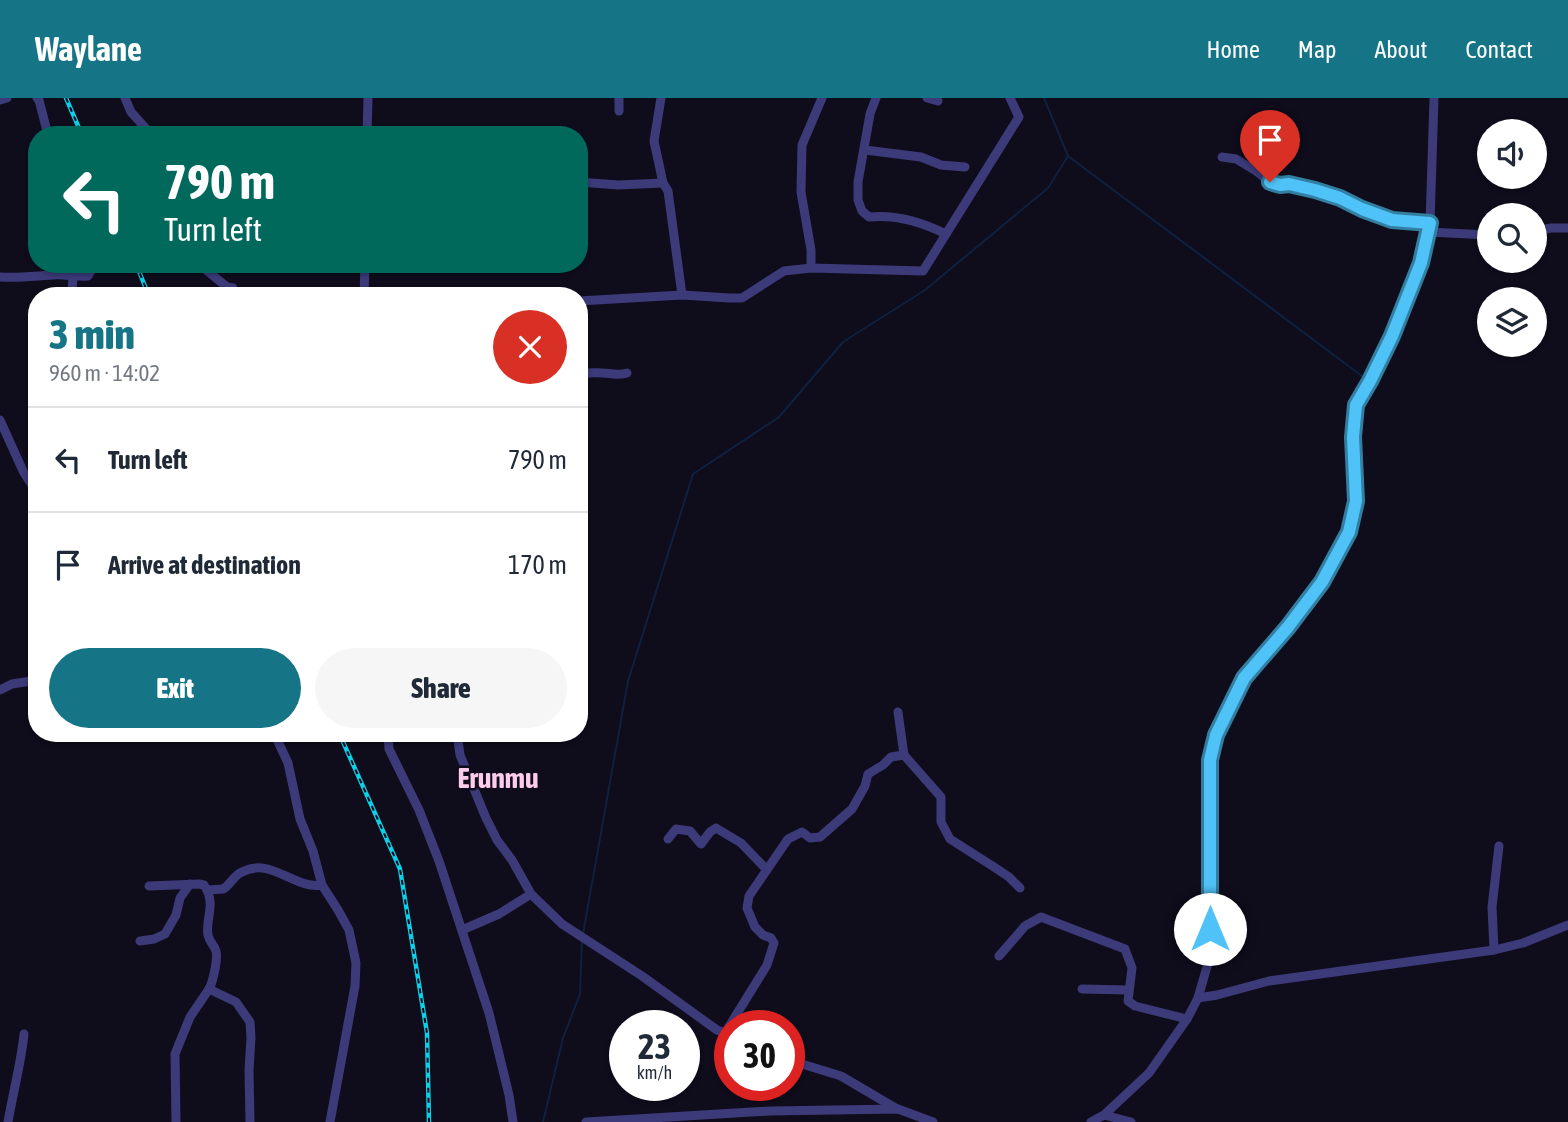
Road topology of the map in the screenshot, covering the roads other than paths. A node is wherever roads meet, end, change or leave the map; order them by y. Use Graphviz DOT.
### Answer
graph roads {
  1 [pos="7,98"];
  2 [pos="37,98"];
  3 [pos="125,98"];
  4 [pos="368,98"];
  5 [pos="619,98"];
  6 [pos="662,98"];
  7 [pos="822,98"];
  8 [pos="876,98"];
  9 [pos="928,98"];
  10 [pos="1010,98"];
  11 [pos="1434,98"];
  12 [pos="0,100"];
  13 [pos="938,102"];
  14 [pos="619,111"];
  15 [pos="45,126"];
  16 [pos="144,126"];
  17 [pos="367,126"];
  18 [pos="865,150"];
  19 [pos="1222,157"];
  20 [pos="965,167"];
  21 [pos="588,183"];
  22 [pos="663,183"];
  23 [pos="1429,228"];
  24 [pos="1568,228"];
  25 [pos="1547,229"];
  26 [pos="946,234"];
  27 [pos="1477,234"];
  28 [pos="811,268"];
  29 [pos="90,273"];
  30 [pos="210,273"];
  31 [pos="0,277"];
  32 [pos="73,277"];
  33 [pos="72,287"];
  34 [pos="227,287"];
  35 [pos="682,295"];
  36 [pos="588,300"];
  37 [pos="627,373"];
  38 [pos="588,374"];
  39 [pos="0,420"];
  40 [pos="28,479"];
  41 [pos="28,681"];
  42 [pos="0,690"];
  43 [pos="898,712"];
  44 [pos="278,742"];
  45 [pos="389,742"];
  46 [pos="458,742"];
  47 [pos="904,755"];
  48 [pos="668,839"];
  49 [pos="1499,846"];
  50 [pos="766,869"];
  51 [pos="190,884"];
  52 [pos="322,885"];
  53 [pos="149,886"];
  54 [pos="1020,888"];
  55 [pos="208,890"];
  56 [pos="531,894"];
  57 [pos="1568,925"];
  58 [pos="462,930"];
  59 [pos="139,941"];
  60 [pos="1494,950"];
  61 [pos="999,956"];
  62 [pos="209,989"];
  63 [pos="1082,989"];
  64 [pos="1129,990"];
  65 [pos="1198,998"];
  66 [pos="741,1010"];
  67 [pos="1187,1019"];
  68 [pos="714,1027"];
  69 [pos="24,1034"];
  70 [pos="805,1065"];
  71 [pos="898,1110"];
  72 [pos="1104,1115"];
  73 [pos="8,1122"];
  74 [pos="176,1122"];
  75 [pos="250,1122"];
  76 [pos="330,1122"];
  77 [pos="513,1122"];
  78 [pos="586,1122"];
  79 [pos="933,1122"];
  80 [pos="1091,1122"];
  81 [pos="1130,1122"];
  1 -- 12 [label="street"];
  2 -- 15 [label="street"];
  3 -- 16 [label="street"];
  4 -- 17 [label="street"];
  5 -- 14 [label="street"];
  6 -- 22 [label="street"];
  7 -- 28 [label="street"];
  8 -- 18 [label="street"];
  9 -- 13 [label="street"];
  10 -- 26 [label="street"];
  11 -- 23 [label="street"];
  18 -- 20 [label="street"];
  18 -- 26 [label="street"];
  19 -- 23 [label="street"];
  21 -- 22 [label="street"];
  22 -- 35 [label="street"];
  23 -- 27 [label="street"];
  23 -- 65 [label="street"];
  24 -- 25 [label="street"];
  26 -- 28 [label="street"];
  28 -- 35 [label="street"];
  29 -- 32 [label="street"];
  30 -- 34 [label="street"];
  31 -- 32 [label="street"];
  32 -- 33 [label="street"];
  35 -- 36 [label="street"];
  37 -- 38 [label="street"];
  39 -- 40 [label="street"];
  41 -- 42 [label="street"];
  43 -- 47 [label="street"];
  44 -- 52 [label="street"];
  45 -- 58 [label="street"];
  46 -- 56 [label="street"];
  47 -- 50 [label="street"];
  47 -- 54 [label="street"];
  48 -- 50 [label="street"];
  49 -- 60 [label="street"];
  50 -- 66 [label="street"];
  51 -- 53 [label="street"];
  51 -- 55 [label="street"];
  51 -- 59 [label="street"];
  52 -- 55 [label="street"];
  52 -- 76 [label="street"];
  55 -- 62 [label="street"];
  56 -- 58 [label="street"];
  56 -- 68 [label="street"];
  57 -- 60 [label="street"];
  58 -- 77 [label="street"];
  60 -- 65 [label="street"];
  61 -- 64 [label="street"];
  62 -- 74 [label="street"];
  62 -- 75 [label="street"];
  63 -- 64 [label="street"];
  64 -- 67 [label="street"];
  65 -- 67 [label="street"];
  67 -- 72 [label="street"];
  69 -- 73 [label="street"];
  70 -- 71 [label="street"];
  71 -- 78 [label="street"];
  71 -- 79 [label="street"];
  72 -- 80 [label="street"];
  72 -- 81 [label="street"];
}
